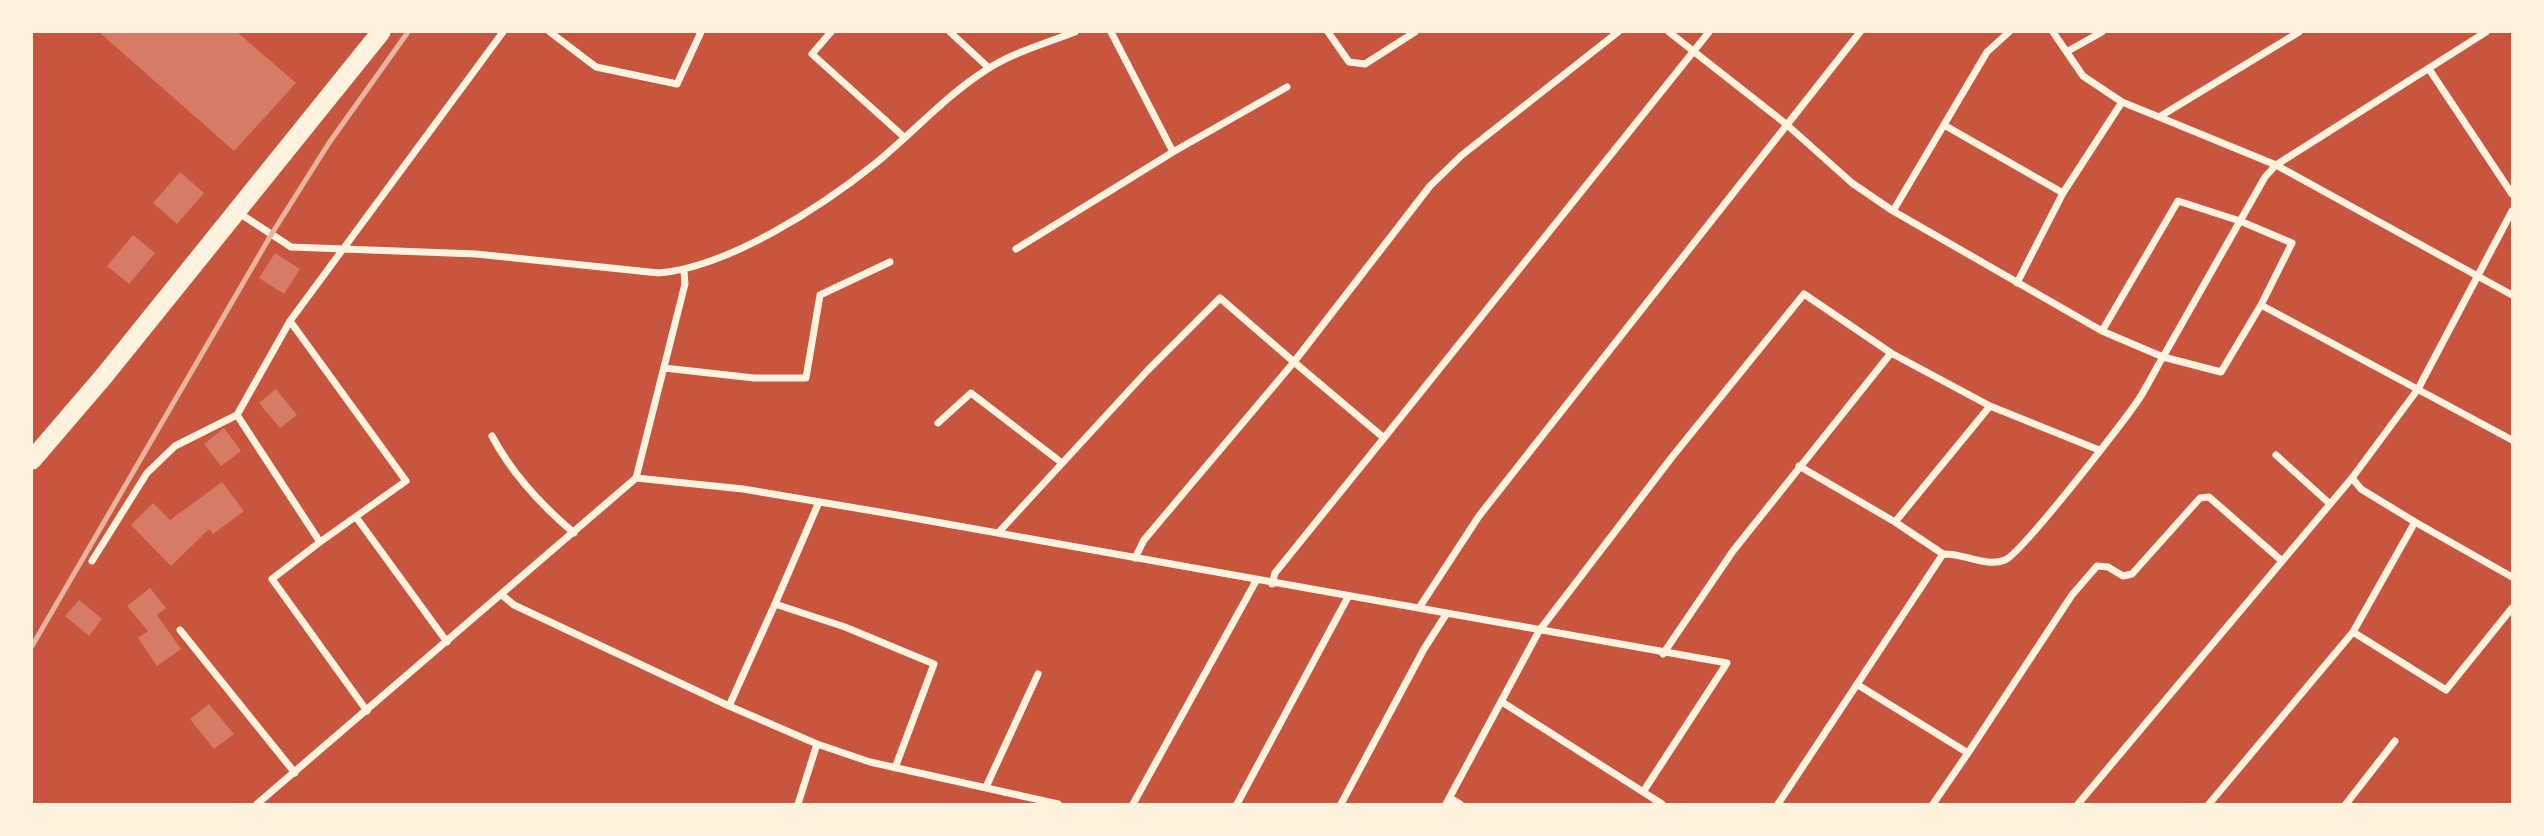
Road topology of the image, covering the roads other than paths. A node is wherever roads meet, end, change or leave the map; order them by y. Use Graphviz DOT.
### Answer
graph roads {
  1 [pos="381,32"];
  2 [pos="503,32"];
  3 [pos="550,32"];
  4 [pos="701,32"];
  5 [pos="831,32"];
  6 [pos="950,32"];
  7 [pos="1075,32"];
  8 [pos="1111,32"];
  9 [pos="1328,32"];
  10 [pos="1415,32"];
  11 [pos="1618,32"];
  12 [pos="1669,32"];
  13 [pos="1709,32"];
  14 [pos="1860,32"];
  15 [pos="2009,32"];
  16 [pos="2053,32"];
  17 [pos="2102,32"];
  18 [pos="2299,32"];
  19 [pos="2486,32"];
  20 [pos="2068,51"];
  21 [pos="1693,52"];
  22 [pos="989,68"];
  23 [pos="2429,69"];
  24 [pos="1287,87"];
  25 [pos="2122,102"];
  26 [pos="2159,117"];
  27 [pos="1786,124"];
  28 [pos="1944,125"];
  29 [pos="904,136"];
  30 [pos="1173,152"];
  31 [pos="2276,165"];
  32 [pos="2063,194"];
  33 [pos="2512,194"];
  34 [pos="236,210"];
  35 [pos="1893,211"];
  36 [pos="2512,211"];
  37 [pos="2240,221"];
  38 [pos="345,249"];
  39 [pos="1016,249"];
  40 [pos="890,262"];
  41 [pos="684,271"];
  42 [pos="2480,276"];
  43 [pos="2017,283"];
  44 [pos="2512,295"];
  45 [pos="2261,305"];
  46 [pos="290,321"];
  47 [pos="2102,331"];
  48 [pos="1891,353"];
  49 [pos="2163,356"];
  50 [pos="1294,362"];
  51 [pos="664,368"];
  52 [pos="2418,388"];
  53 [pos="1990,406"];
  54 [pos="237,415"];
  55 [pos="939,423"];
  56 [pos="492,436"];
  57 [pos="1384,438"];
  58 [pos="2512,440"];
  59 [pos="2099,450"];
  60 [pos="2276,455"];
  61 [pos="32,460"];
  62 [pos="1062,463"];
  63 [pos="1799,466"];
  64 [pos="636,478"];
  65 [pos="2352,478"];
  66 [pos="819,502"];
  67 [pos="2330,504"];
  68 [pos="356,517"];
  69 [pos="1895,522"];
  70 [pos="2415,522"];
  71 [pos="574,533"];
  72 [pos="998,533"];
  73 [pos="320,542"];
  74 [pos="1943,554"];
  75 [pos="1135,558"];
  76 [pos="92,561"];
  77 [pos="2282,561"];
  78 [pos="2512,576"];
  79 [pos="1256,581"];
  80 [pos="1272,584"];
  81 [pos="502,595"];
  82 [pos="1349,597"];
  83 [pos="775,604"];
  84 [pos="1419,608"];
  85 [pos="2512,608"];
  86 [pos="1447,613"];
  87 [pos="180,630"];
  88 [pos="1539,631"];
  89 [pos="2353,632"];
  90 [pos="447,642"];
  91 [pos="1663,654"];
  92 [pos="1038,674"];
  93 [pos="1858,685"];
  94 [pos="1502,702"];
  95 [pos="729,706"];
  96 [pos="367,711"];
  97 [pos="2395,741"];
  98 [pos="817,744"];
  99 [pos="1968,753"];
  100 [pos="895,768"];
  101 [pos="295,773"];
  102 [pos="986,787"];
  103 [pos="1643,792"];
  104 [pos="1448,802"];
  105 [pos="257,804"];
  106 [pos="798,804"];
  107 [pos="1058,804"];
  108 [pos="1133,804"];
  109 [pos="1237,804"];
  110 [pos="1341,804"];
  111 [pos="1460,804"];
  112 [pos="1662,804"];
  113 [pos="1778,804"];
  114 [pos="1933,804"];
  115 [pos="2078,804"];
  116 [pos="2209,804"];
  117 [pos="2346,804"];
  1 -- 34 [label="highway"];
  2 -- 38 [label="street"];
  3 -- 4 [label="street"];
  5 -- 29 [label="street"];
  6 -- 22 [label="street"];
  7 -- 22 [label="street"];
  8 -- 30 [label="street"];
  9 -- 10 [label="street"];
  11 -- 50 [label="street"];
  12 -- 21 [label="street"];
  13 -- 21 [label="street"];
  14 -- 27 [label="street"];
  15 -- 28 [label="street"];
  16 -- 20 [label="street"];
  17 -- 20 [label="street"];
  18 -- 26 [label="street"];
  19 -- 23 [label="street"];
  20 -- 25 [label="street"];
  21 -- 27 [label="street"];
  21 -- 57 [label="street"];
  22 -- 29 [label="street"];
  23 -- 31 [label="street"];
  23 -- 33 [label="street"];
  24 -- 30 [label="street"];
  25 -- 26 [label="street"];
  25 -- 32 [label="street"];
  26 -- 31 [label="street"];
  27 -- 35 [label="street"];
  27 -- 84 [label="street"];
  28 -- 32 [label="street"];
  28 -- 35 [label="street"];
  29 -- 41 [label="street"];
  30 -- 39 [label="street"];
  31 -- 37 [label="street"];
  31 -- 42 [label="street"];
  32 -- 43 [label="street"];
  34 -- 38 [label="street"];
  34 -- 61 [label="highway"];
  35 -- 43 [label="street"];
  36 -- 42 [label="street"];
  37 -- 45 [label="street"];
  37 -- 47 [label="street"];
  37 -- 49 [label="street"];
  38 -- 41 [label="street"];
  38 -- 46 [label="street"];
  40 -- 51 [label="street"];
  41 -- 51 [label="street"];
  42 -- 44 [label="street"];
  42 -- 52 [label="street"];
  43 -- 47 [label="street"];
  45 -- 49 [label="street"];
  45 -- 52 [label="street"];
  46 -- 54 [label="street"];
  46 -- 68 [label="street"];
  47 -- 49 [label="street"];
  48 -- 53 [label="street"];
  48 -- 63 [label="street"];
  48 -- 88 [label="street"];
  49 -- 59 [label="street"];
  50 -- 57 [label="street"];
  50 -- 62 [label="street"];
  50 -- 75 [label="street"];
  51 -- 64 [label="street"];
  52 -- 58 [label="street"];
  52 -- 65 [label="street"];
  53 -- 59 [label="street"];
  53 -- 69 [label="street"];
  54 -- 73 [label="street"];
  54 -- 76 [label="street"];
  55 -- 62 [label="street"];
  56 -- 71 [label="street"];
  57 -- 80 [label="street"];
  59 -- 74 [label="street"];
  60 -- 67 [label="street"];
  62 -- 72 [label="street"];
  63 -- 69 [label="street"];
  63 -- 91 [label="street"];
  64 -- 66 [label="street"];
  64 -- 71 [label="street"];
  65 -- 67 [label="street"];
  65 -- 70 [label="street"];
  66 -- 72 [label="street"];
  66 -- 83 [label="street"];
  67 -- 77 [label="street"];
  68 -- 73 [label="street"];
  68 -- 90 [label="street"];
  69 -- 74 [label="street"];
  70 -- 78 [label="street"];
  70 -- 89 [label="street"];
  71 -- 81 [label="street"];
  72 -- 75 [label="street"];
  73 -- 96 [label="street"];
  74 -- 93 [label="street"];
  75 -- 79 [label="street"];
  77 -- 99 [label="street"];
  77 -- 115 [label="street"];
  79 -- 80 [label="street"];
  79 -- 108 [label="street"];
  80 -- 82 [label="street"];
  81 -- 90 [label="street"];
  81 -- 95 [label="street"];
  82 -- 84 [label="street"];
  82 -- 109 [label="street"];
  83 -- 95 [label="street"];
  83 -- 100 [label="street"];
  84 -- 86 [label="street"];
  85 -- 89 [label="street"];
  86 -- 88 [label="street"];
  86 -- 110 [label="street"];
  87 -- 101 [label="street"];
  88 -- 91 [label="street"];
  88 -- 94 [label="street"];
  89 -- 116 [label="street"];
  90 -- 96 [label="street"];
  91 -- 103 [label="street"];
  92 -- 102 [label="street"];
  93 -- 99 [label="street"];
  93 -- 113 [label="street"];
  94 -- 103 [label="street"];
  94 -- 104 [label="street"];
  95 -- 98 [label="street"];
  96 -- 101 [label="street"];
  97 -- 117 [label="street"];
  98 -- 100 [label="street"];
  98 -- 106 [label="street"];
  99 -- 114 [label="street"];
  100 -- 102 [label="street"];
  101 -- 105 [label="street"];
  102 -- 107 [label="street"];
  103 -- 112 [label="street"];
  104 -- 111 [label="street"];
}
